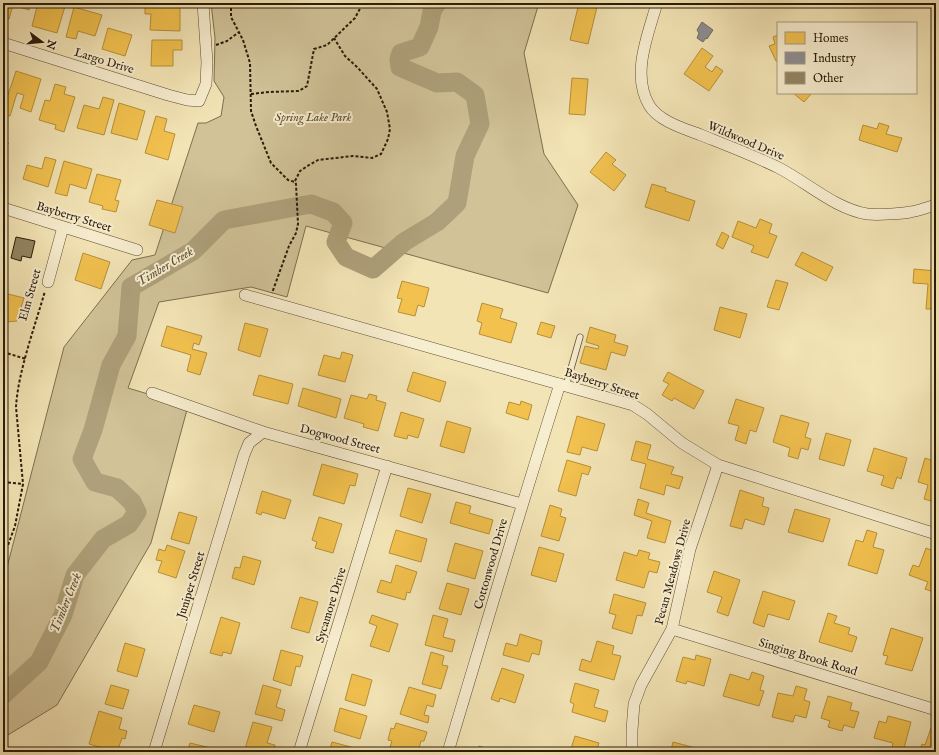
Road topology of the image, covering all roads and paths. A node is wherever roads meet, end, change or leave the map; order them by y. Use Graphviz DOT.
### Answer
graph roads {
  1 [pos="203,3"];
  2 [pos="231,3"];
  3 [pos="363,3"];
  4 [pos="657,3"];
  5 [pos="239,32"];
  6 [pos="334,38"];
  7 [pos="3,44"];
  8 [pos="206,48"];
  9 [pos="251,94"];
  10 [pos="295,182"];
  11 [pos="936,205"];
  12 [pos="3,208"];
  13 [pos="63,227"];
  14 [pos="136,250"];
  15 [pos="48,282"];
  16 [pos="244,295"];
  17 [pos="269,302"];
  18 [pos="580,337"];
  19 [pos="3,352"];
  20 [pos="26,359"];
  21 [pos="563,385"];
  22 [pos="152,393"];
  23 [pos="263,432"];
  24 [pos="718,465"];
  25 [pos="387,466"];
  26 [pos="3,482"];
  27 [pos="23,484"];
  28 [pos="522,504"];
  29 [pos="936,534"];
  30 [pos="3,558"];
  31 [pos="672,629"];
  32 [pos="936,710"];
  33 [pos="154,752"];
  34 [pos="299,752"];
  35 [pos="448,752"];
  36 [pos="632,752"];
  1 -- 8 [label="street"];
  2 -- 5 [label="path"];
  3 -- 6 [label="path"];
  4 -- 11 [label="street, Wildwood Drive"];
  5 -- 8 [label="path"];
  5 -- 9 [label="path"];
  6 -- 9 [label="path"];
  6 -- 10 [label="path"];
  7 -- 8 [label="street, Largo Drive"];
  9 -- 10 [label="path"];
  10 -- 17 [label="path"];
  12 -- 13 [label="street, Bayberry Street"];
  13 -- 14 [label="street, Bayberry Street"];
  13 -- 15 [label="street, Elm Street"];
  15 -- 20 [label="path, Elm Street"];
  16 -- 17 [label="street, Bayberry Street"];
  17 -- 21 [label="street, Bayberry Street"];
  18 -- 21 [label="lane"];
  19 -- 20 [label="path"];
  20 -- 27 [label="path, Elm Street"];
  21 -- 24 [label="street, Bayberry Street"];
  21 -- 28 [label="street, Cottonwood Drive"];
  22 -- 23 [label="street, Dogwood Street"];
  23 -- 25 [label="street, Dogwood Street"];
  23 -- 33 [label="street, Juniper Street"];
  24 -- 29 [label="street, Bayberry Street"];
  24 -- 31 [label="street, Pecan Meadows Drive"];
  25 -- 28 [label="street, Dogwood Street"];
  25 -- 34 [label="street, Sycamore Drive"];
  26 -- 27 [label="path"];
  27 -- 30 [label="path, Elm Street"];
  28 -- 35 [label="street, Cottonwood Drive"];
  31 -- 32 [label="street, Singing Brook Road"];
  31 -- 36 [label="street, Pecan Meadows Drive"];
}
